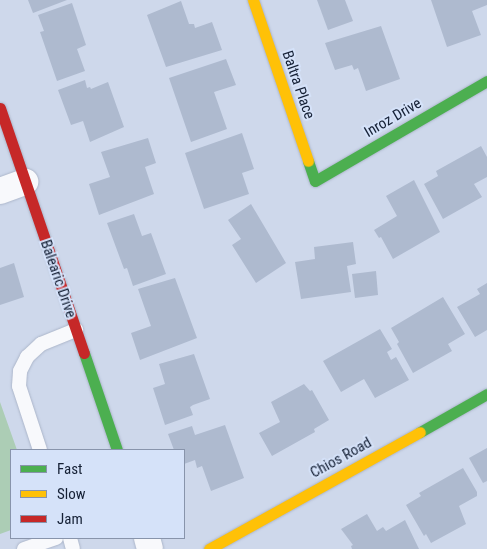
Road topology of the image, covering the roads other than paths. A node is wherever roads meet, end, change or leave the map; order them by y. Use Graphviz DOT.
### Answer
graph roads {
  1 [pos="253,0"];
  2 [pos="487,81"];
  3 [pos="0,108"];
  4 [pos="315,181"];
  5 [pos="25,182"];
  6 [pos="0,191"];
  7 [pos="76,330"];
  8 [pos="487,394"];
  9 [pos="40,449"];
  10 [pos="117,449"];
  11 [pos="53,539"];
  12 [pos="24,549"];
  13 [pos="209,549"];
  1 -- 4 [label="street, Baltra Place"];
  2 -- 4 [label="street, Inroz Drive"];
  3 -- 5 [label="street, Balearic Drive"];
  5 -- 6 [label="street"];
  5 -- 7 [label="street, Balearic Drive"];
  7 -- 9 [label="lane"];
  7 -- 10 [label="street, Balearic Drive"];
  8 -- 13 [label="street, Chios Road"];
  11 -- 12 [label="lane"];
}
